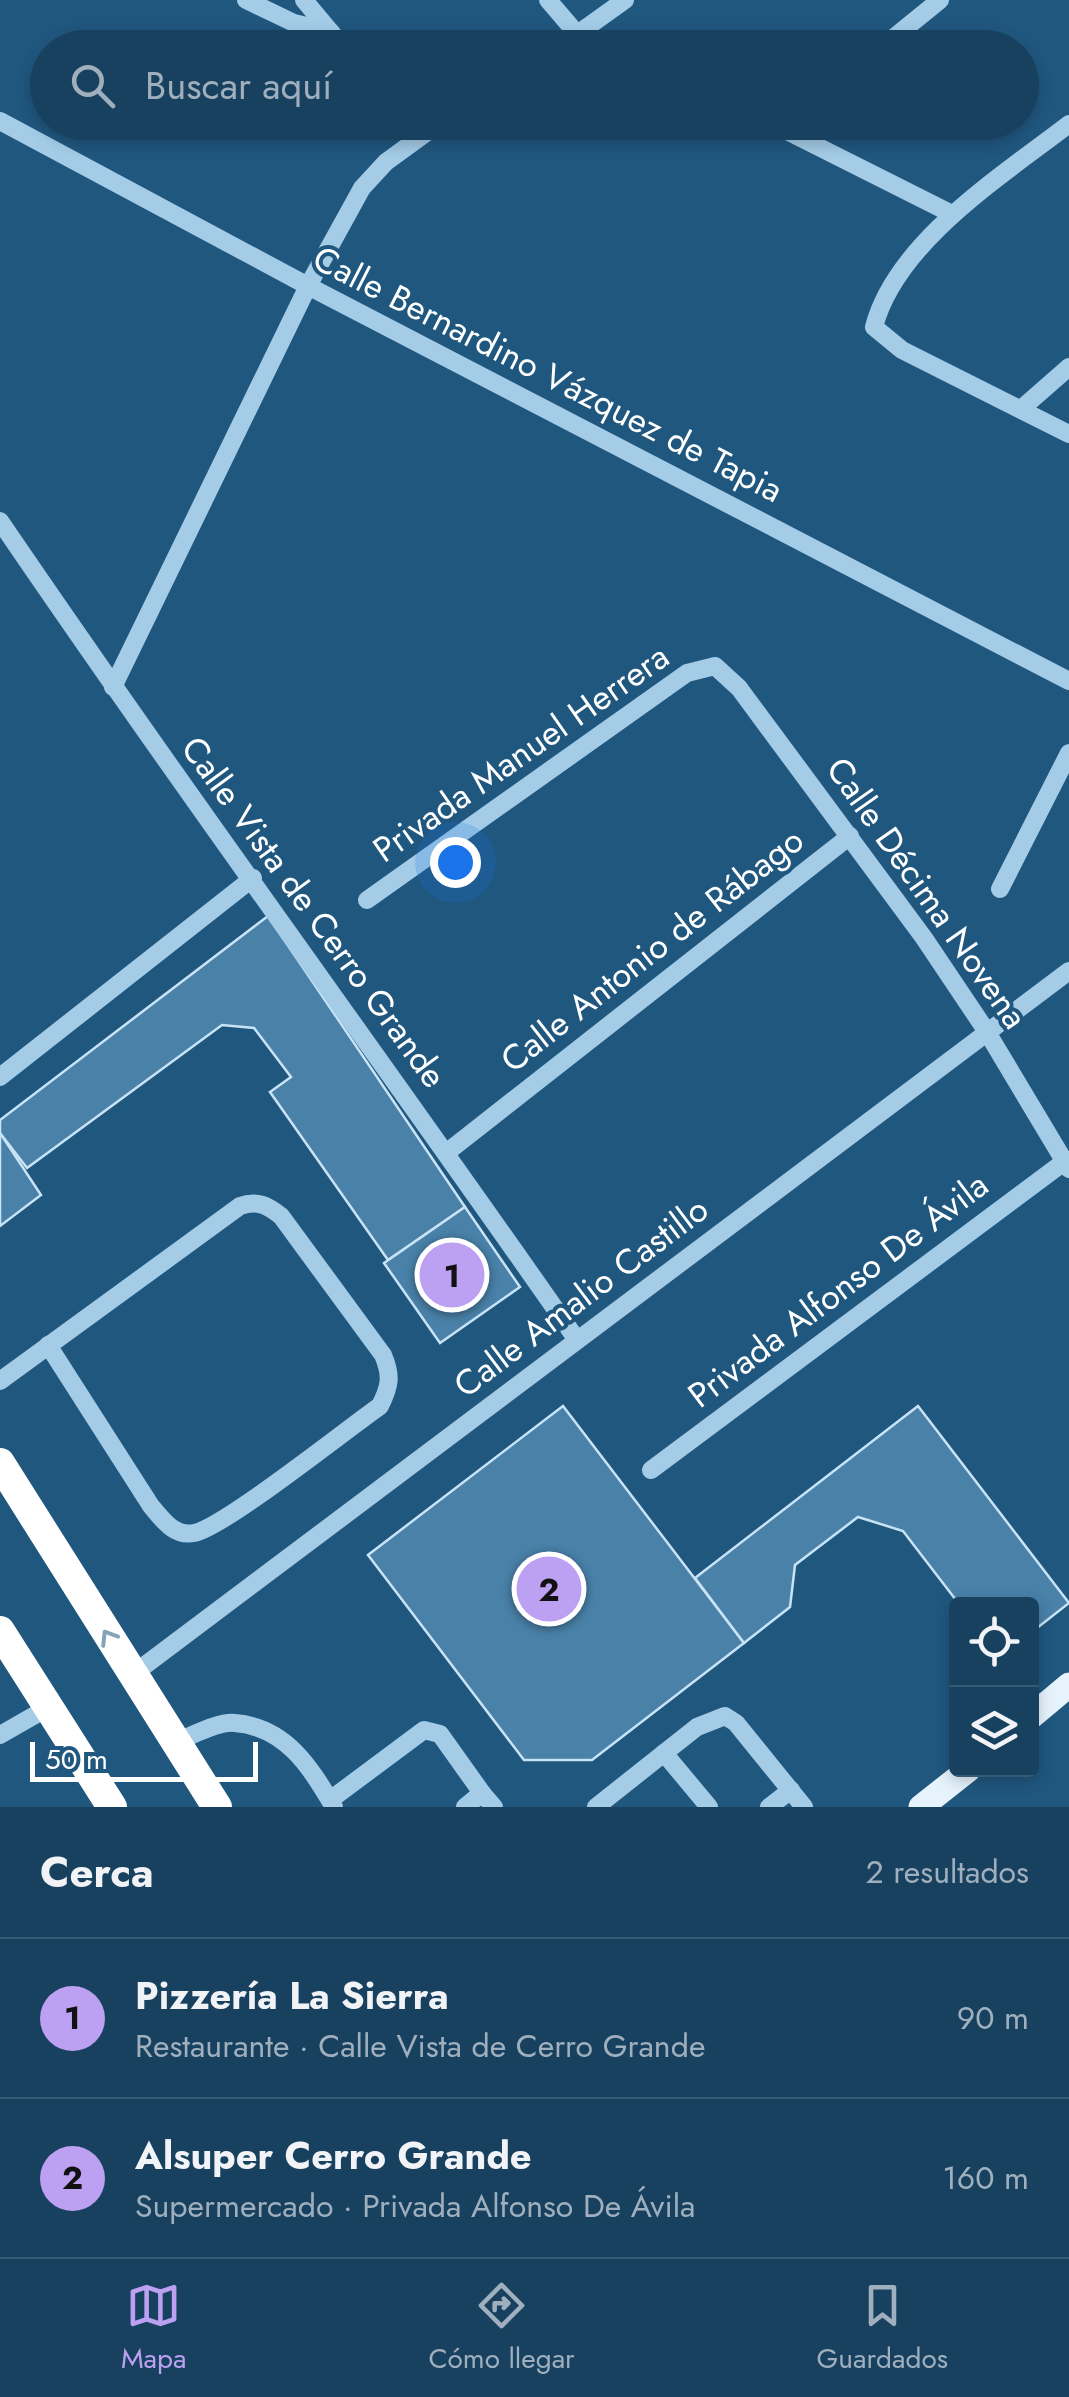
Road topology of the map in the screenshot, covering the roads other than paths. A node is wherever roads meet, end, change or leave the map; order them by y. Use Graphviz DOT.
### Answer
graph roads {
  1 [pos="246,0"];
  2 [pos="304,0"];
  3 [pos="548,0"];
  4 [pos="625,0"];
  5 [pos="940,0"];
  6 [pos="322,30"];
  7 [pos="328,30"];
  8 [pos="574,30"];
  9 [pos="584,30"];
  10 [pos="904,30"];
  11 [pos="0,120"];
  12 [pos="1069,124"];
  13 [pos="30,136"];
  14 [pos="37,140"];
  15 [pos="406,140"];
  16 [pos="809,140"];
  17 [pos="952,214"];
  18 [pos="308,286"];
  19 [pos="1069,367"];
  20 [pos="1020,409"];
  21 [pos="1069,434"];
  22 [pos="0,521"];
  23 [pos="714,666"];
  24 [pos="1069,681"];
  25 [pos="113,688"];
  26 [pos="1069,753"];
  27 [pos="850,836"];
  28 [pos="253,878"];
  29 [pos="1000,890"];
  30 [pos="367,900"];
  31 [pos="1069,971"];
  32 [pos="987,1032"];
  33 [pos="0,1078"];
  34 [pos="446,1153"];
  35 [pos="1066,1166"];
  36 [pos="577,1340"];
  37 [pos="48,1345"];
  38 [pos="0,1381"];
  39 [pos="0,1464"];
  40 [pos="651,1470"];
  41 [pos="0,1631"];
  42 [pos="132,1675"];
  43 [pos="1069,1685"];
  44 [pos="49,1707"];
  45 [pos="1039,1710"];
  46 [pos="0,1735"];
  47 [pos="175,1742"];
  48 [pos="664,1754"];
  49 [pos="959,1777"];
  50 [pos="790,1790"];
  51 [pos="488,1800"];
  52 [pos="332,1804"];
  53 [pos="598,1806"];
  54 [pos="112,1807"];
  55 [pos="217,1807"];
  56 [pos="465,1807"];
  57 [pos="709,1807"];
  58 [pos="769,1807"];
  59 [pos="804,1807"];
  60 [pos="921,1807"];
  1 -- 6 [label="street"];
  2 -- 7 [label="street"];
  3 -- 8 [label="street"];
  4 -- 9 [label="street"];
  5 -- 10 [label="street"];
  11 -- 13 [label="street, Calle Bernardino Vázquez de Tapia"];
  12 -- 17 [label="street"];
  14 -- 18 [label="street, Calle Bernardino Vázquez de Tapia"];
  15 -- 18 [label="street"];
  16 -- 17 [label="street"];
  17 -- 20 [label="street"];
  18 -- 24 [label="street, Calle Bernardino Vázquez de Tapia"];
  18 -- 25 [label="street"];
  19 -- 20 [label="street"];
  20 -- 21 [label="street"];
  22 -- 25 [label="street, Calle Vista de Cerro Grande"];
  23 -- 27 [label="street, Calle Décima Novena"];
  23 -- 30 [label="street, Privada Manuel Herrera"];
  25 -- 28 [label="street, Calle Vista de Cerro Grande"];
  26 -- 29 [label="street"];
  27 -- 32 [label="street, Calle Décima Novena"];
  27 -- 34 [label="street, Calle Antonio de Rábago"];
  28 -- 33 [label="street"];
  28 -- 34 [label="street, Calle Vista de Cerro Grande"];
  31 -- 32 [label="street, Calle Amalio Castillo"];
  32 -- 35 [label="street, Calle Décima Novena"];
  32 -- 36 [label="street, Calle Amalio Castillo"];
  34 -- 36 [label="street, Calle Vista de Cerro Grande"];
  35 -- 40 [label="street, Privada Alfonso De Ávila"];
  36 -- 42 [label="street, Calle Amalio Castillo"];
  37 -- 37 [label="street"];
  37 -- 38 [label="street"];
  42 -- 39 [label="highway, one-way"];
  41 -- 44 [label="highway"];
  42 -- 47 [label="highway"];
  43 -- 45 [label="main road"];
  44 -- 46 [label="street"];
  44 -- 54 [label="highway"];
  47 -- 52 [label="street"];
  47 -- 55 [label="highway"];
  48 -- 50 [label="street"];
  48 -- 53 [label="street"];
  48 -- 57 [label="street"];
  49 -- 60 [label="main road"];
  50 -- 58 [label="street"];
  50 -- 59 [label="street"];
  51 -- 52 [label="street"];
  51 -- 56 [label="street"];
}
